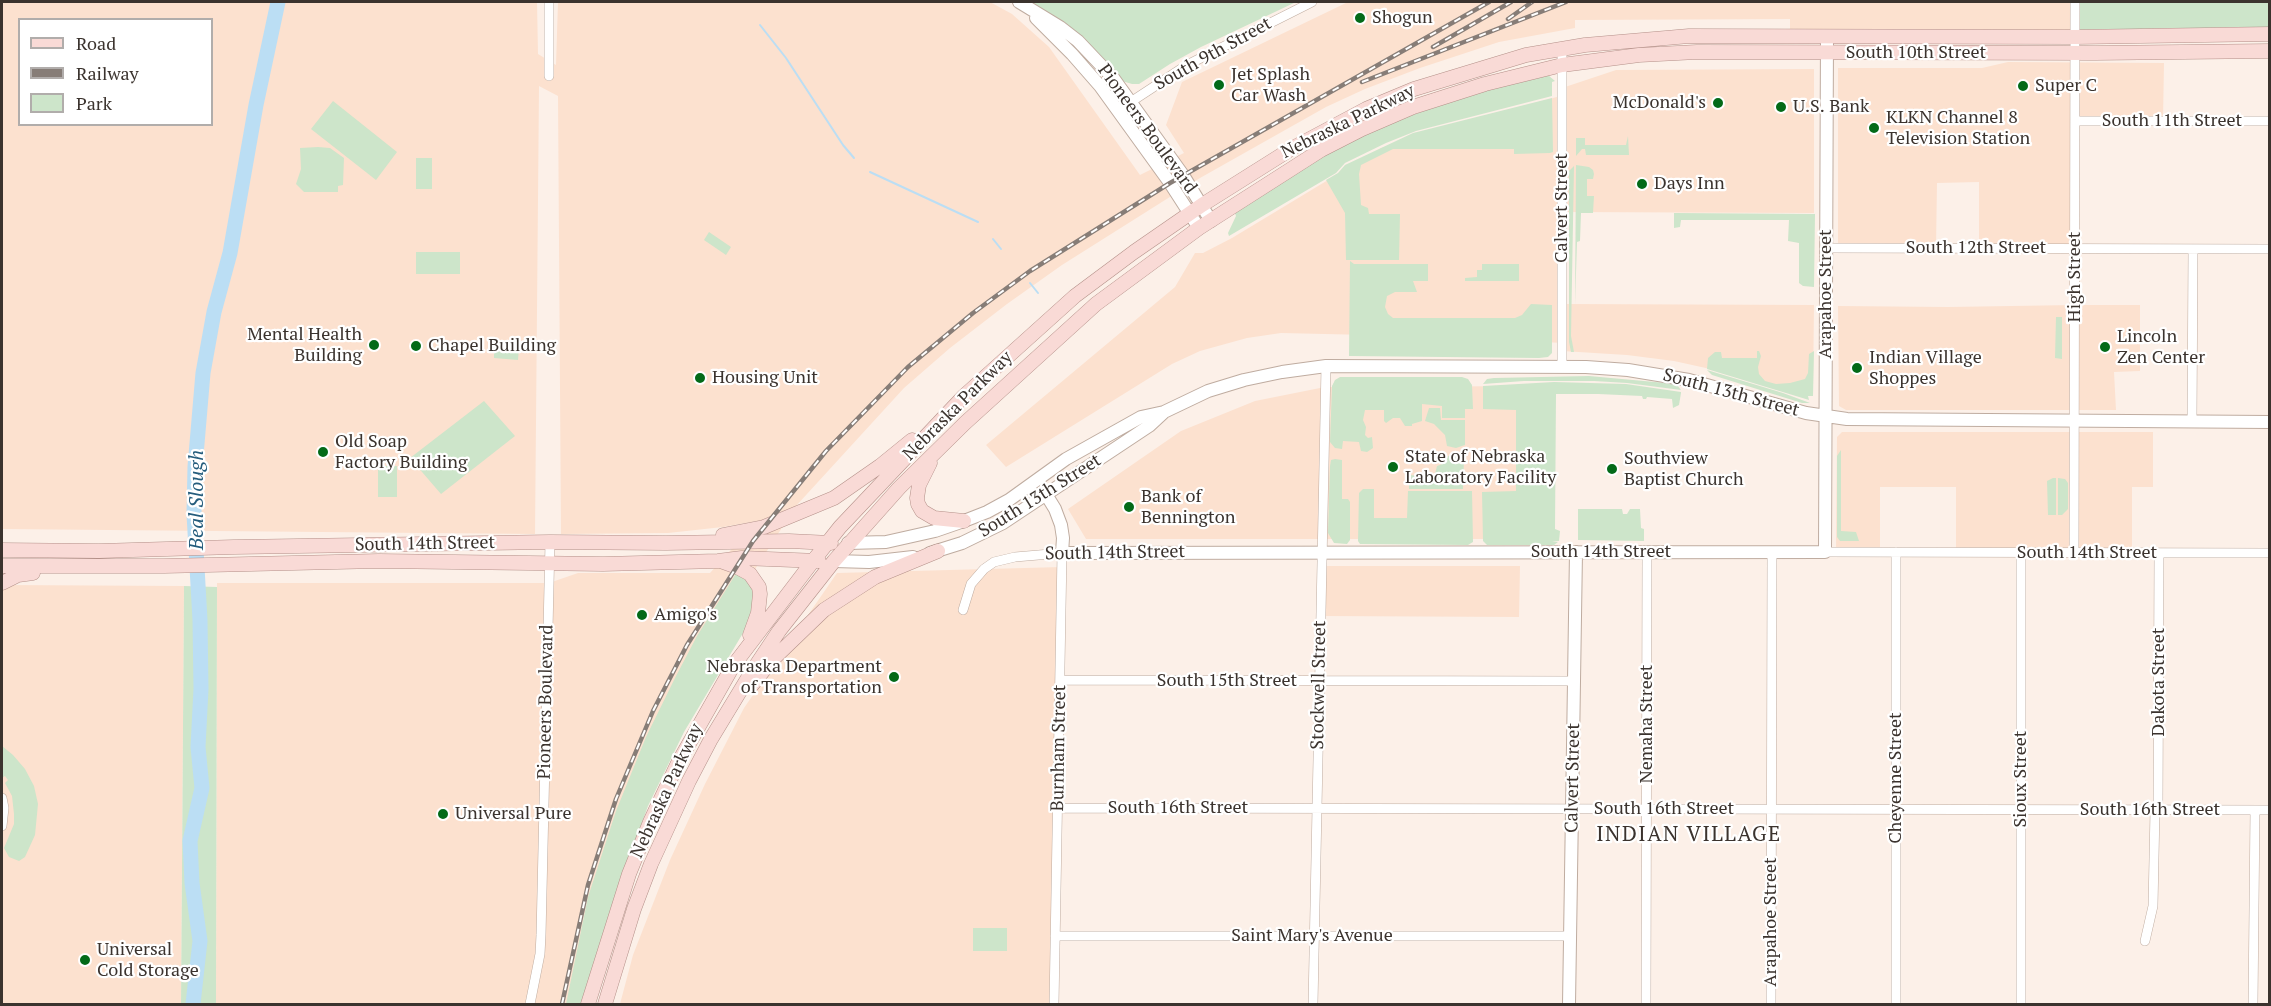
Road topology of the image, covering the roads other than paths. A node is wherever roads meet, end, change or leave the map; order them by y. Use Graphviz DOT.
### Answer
graph roads {
  1 [pos="549,2"];
  2 [pos="1018,2"];
  3 [pos="1312,2"];
  4 [pos="2075,2"];
  5 [pos="2270,34"];
  6 [pos="1827,36"];
  7 [pos="2075,37"];
  8 [pos="1562,48"];
  9 [pos="2265,51"];
  10 [pos="1827,52"];
  11 [pos="2075,53"];
  12 [pos="1562,65"];
  13 [pos="549,76"];
  14 [pos="1131,101"];
  15 [pos="1117,111"];
  16 [pos="2075,121"];
  17 [pos="2270,121"];
  18 [pos="1202,205"];
  19 [pos="1189,214"];
  20 [pos="1205,224"];
  21 [pos="1826,248"];
  22 [pos="2075,248"];
  23 [pos="2193,249"];
  24 [pos="2270,249"];
  25 [pos="1326,366"];
  26 [pos="1562,368"];
  27 [pos="964,396"];
  28 [pos="1164,412"];
  29 [pos="1826,417"];
  30 [pos="2074,421"];
  31 [pos="2192,422"];
  32 [pos="2270,422"];
  33 [pos="940,447"];
  34 [pos="1047,496"];
  35 [pos="964,521"];
  36 [pos="550,542"];
  37 [pos="666,543"];
  38 [pos="827,543"];
  39 [pos="848,543"];
  40 [pos="2,550"];
  41 [pos="938,552"];
  42 [pos="1322,552"];
  43 [pos="1576,552"];
  44 [pos="1647,552"];
  45 [pos="1772,552"];
  46 [pos="1826,552"];
  47 [pos="1896,552"];
  48 [pos="1062,553"];
  49 [pos="2021,553"];
  50 [pos="2074,553"];
  51 [pos="2270,553"];
  52 [pos="2159,554"];
  53 [pos="718,561"];
  54 [pos="813,561"];
  55 [pos="834,561"];
  56 [pos="550,562"];
  57 [pos="2,566"];
  58 [pos="68,567"];
  59 [pos="2,583"];
  60 [pos="963,610"];
  61 [pos="733,666"];
  62 [pos="1060,680"];
  63 [pos="1319,681"];
  64 [pos="1574,681"];
  65 [pos="719,726"];
  66 [pos="2,798"];
  67 [pos="1058,808"];
  68 [pos="1317,808"];
  69 [pos="1572,809"];
  70 [pos="1646,809"];
  71 [pos="1771,810"];
  72 [pos="1896,810"];
  73 [pos="2021,810"];
  74 [pos="2157,810"];
  75 [pos="2255,810"];
  76 [pos="2270,810"];
  77 [pos="2,826"];
  78 [pos="1055,936"];
  79 [pos="1570,936"];
  80 [pos="1314,937"];
  81 [pos="2145,941"];
  82 [pos="530,1005"];
  83 [pos="588,1005"];
  84 [pos="605,1005"];
  85 [pos="1054,1005"];
  86 [pos="1313,1005"];
  87 [pos="1569,1005"];
  88 [pos="1646,1005"];
  89 [pos="1771,1005"];
  90 [pos="1896,1005"];
  91 [pos="2021,1005"];
  92 [pos="2253,1005"];
  1 -- 13 [label="street"];
  2 -- 14 [label="main road, Pioneers Boulevard"];
  2 -- 15 [label="main road, Pioneers Boulevard"];
  3 -- 14 [label="street, South 9th Street"];
  4 -- 7 [label="street, High Street"];
  5 -- 7 [label="main road, South 10th Street"];
  6 -- 7 [label="main road, South 10th Street"];
  6 -- 8 [label="main road, South 10th Street"];
  6 -- 10 [label="main road, Arapahoe Street"];
  7 -- 11 [label="street, High Street"];
  8 -- 12 [label="street, Calvert Street"];
  8 -- 18 [label="main road, Nebraska Parkway"];
  9 -- 11 [label="main road, South 10th Street"];
  10 -- 11 [label="main road, South 10th Street"];
  10 -- 12 [label="main road, South 10th Street"];
  10 -- 21 [label="main road, Arapahoe Street"];
  11 -- 16 [label="street, High Street"];
  12 -- 20 [label="main road, Nebraska Parkway"];
  12 -- 26 [label="street, Calvert Street"];
  14 -- 15 [label="street, South 9th Street"];
  14 -- 18 [label="main road, Pioneers Boulevard"];
  15 -- 19 [label="main road, Pioneers Boulevard"];
  16 -- 17 [label="street, South 11th Street"];
  16 -- 22 [label="street, High Street"];
  18 -- 19 [label="main road, Nebraska Parkway"];
  18 -- 20 [label="main road, Pioneers Boulevard"];
  19 -- 20 [label="main road, Pioneers Boulevard"];
  19 -- 27 [label="main road, Nebraska Parkway"];
  20 -- 33 [label="main road, Nebraska Parkway"];
  21 -- 22 [label="street, South 12th Street"];
  21 -- 29 [label="main road, Arapahoe Street"];
  22 -- 23 [label="street, South 12th Street"];
  22 -- 30 [label="street, High Street"];
  23 -- 24 [label="street, South 12th Street"];
  23 -- 31 [label="street"];
  25 -- 26 [label="main road, South 13th Street"];
  25 -- 28 [label="main road, South 13th Street"];
  25 -- 42 [label="street, Stockwell Street"];
  26 -- 29 [label="main road, South 13th Street"];
  27 -- 37 [label="main road"];
  27 -- 38 [label="main road, Nebraska Parkway"];
  28 -- 34 [label="main road, South 13th Street"];
  28 -- 35 [label="main road, South 13th Street"];
  29 -- 30 [label="main road, South 13th Street"];
  29 -- 46 [label="main road, Arapahoe Street"];
  30 -- 31 [label="main road, South 13th Street"];
  30 -- 50 [label="street, High Street"];
  31 -- 32 [label="main road, South 13th Street"];
  33 -- 35 [label="main road"];
  33 -- 39 [label="main road, Nebraska Parkway"];
  34 -- 41 [label="main road, South 13th Street"];
  34 -- 48 [label="main road, Burnham Street"];
  35 -- 39 [label="main road, South 13th Street"];
  36 -- 37 [label="main road, South 14th Street"];
  36 -- 40 [label="main road, South 14th Street"];
  36 -- 56 [label="street, Pioneers Boulevard"];
  37 -- 38 [label="main road, South 14th Street"];
  38 -- 39 [label="main road, South 14th Street"];
  38 -- 54 [label="main road, Nebraska Parkway"];
  39 -- 55 [label="main road, Nebraska Parkway"];
  41 -- 55 [label="main road, South 13th Street"];
  41 -- 65 [label="main road"];
  42 -- 43 [label="main road, South 14th Street"];
  42 -- 48 [label="main road, South 14th Street"];
  42 -- 63 [label="street, Stockwell Street"];
  43 -- 44 [label="main road, South 14th Street"];
  43 -- 64 [label="main road, Calvert Street"];
  44 -- 45 [label="main road, South 14th Street"];
  44 -- 70 [label="street, Nemaha Street"];
  45 -- 46 [label="main road, South 14th Street"];
  45 -- 71 [label="street, Arapahoe Street"];
  46 -- 47 [label="street, South 14th Street"];
  47 -- 49 [label="street, South 14th Street"];
  47 -- 72 [label="street, Cheyenne Street"];
  48 -- 60 [label="street, South 14th Street"];
  48 -- 62 [label="street, Burnham Street"];
  49 -- 50 [label="street, South 14th Street"];
  49 -- 73 [label="street, Sioux Street"];
  50 -- 52 [label="street, South 14th Street"];
  51 -- 52 [label="street, South 14th Street"];
  52 -- 74 [label="street, Dakota Street"];
  53 -- 54 [label="main road, South 14th Street"];
  53 -- 56 [label="main road, South 14th Street"];
  53 -- 61 [label="main road"];
  54 -- 55 [label="main road, South 14th Street"];
  54 -- 61 [label="main road, Nebraska Parkway"];
  55 -- 65 [label="main road, Nebraska Parkway"];
  56 -- 58 [label="main road, South 14th Street"];
  56 -- 82 [label="street, Pioneers Boulevard"];
  57 -- 58 [label="main road, South 14th Street"];
  58 -- 59 [label="main road"];
  61 -- 83 [label="main road, Nebraska Parkway"];
  62 -- 63 [label="street, South 15th Street"];
  62 -- 67 [label="street, Burnham Street"];
  63 -- 64 [label="street, South 15th Street"];
  63 -- 68 [label="street, Stockwell Street"];
  64 -- 69 [label="main road, Calvert Street"];
  65 -- 84 [label="main road, Nebraska Parkway"];
  66 -- 77 [label="street"];
  67 -- 68 [label="street, South 16th Street"];
  67 -- 78 [label="street, Burnham Street"];
  68 -- 69 [label="street, South 16th Street"];
  68 -- 80 [label="street, Stockwell Street"];
  69 -- 70 [label="street, South 16th Street"];
  69 -- 79 [label="main road, Calvert Street"];
  70 -- 71 [label="street, South 16th Street"];
  70 -- 88 [label="street, Nemaha Street"];
  71 -- 72 [label="street, South 16th Street"];
  71 -- 89 [label="street, Arapahoe Street"];
  72 -- 73 [label="street, South 16th Street"];
  72 -- 90 [label="street, Cheyenne Street"];
  73 -- 74 [label="street, South 16th Street"];
  73 -- 91 [label="street, Sioux Street"];
  74 -- 75 [label="street, South 16th Street"];
  74 -- 81 [label="street, Dakota Street"];
  75 -- 76 [label="street, South 16th Street"];
  75 -- 92 [label="street"];
  78 -- 80 [label="street, Saint Mary's Avenue"];
  78 -- 85 [label="street, Burnham Street"];
  79 -- 80 [label="street, Saint Mary's Avenue"];
  79 -- 87 [label="main road, Calvert Street"];
  80 -- 86 [label="street, Stockwell Street"];
}
